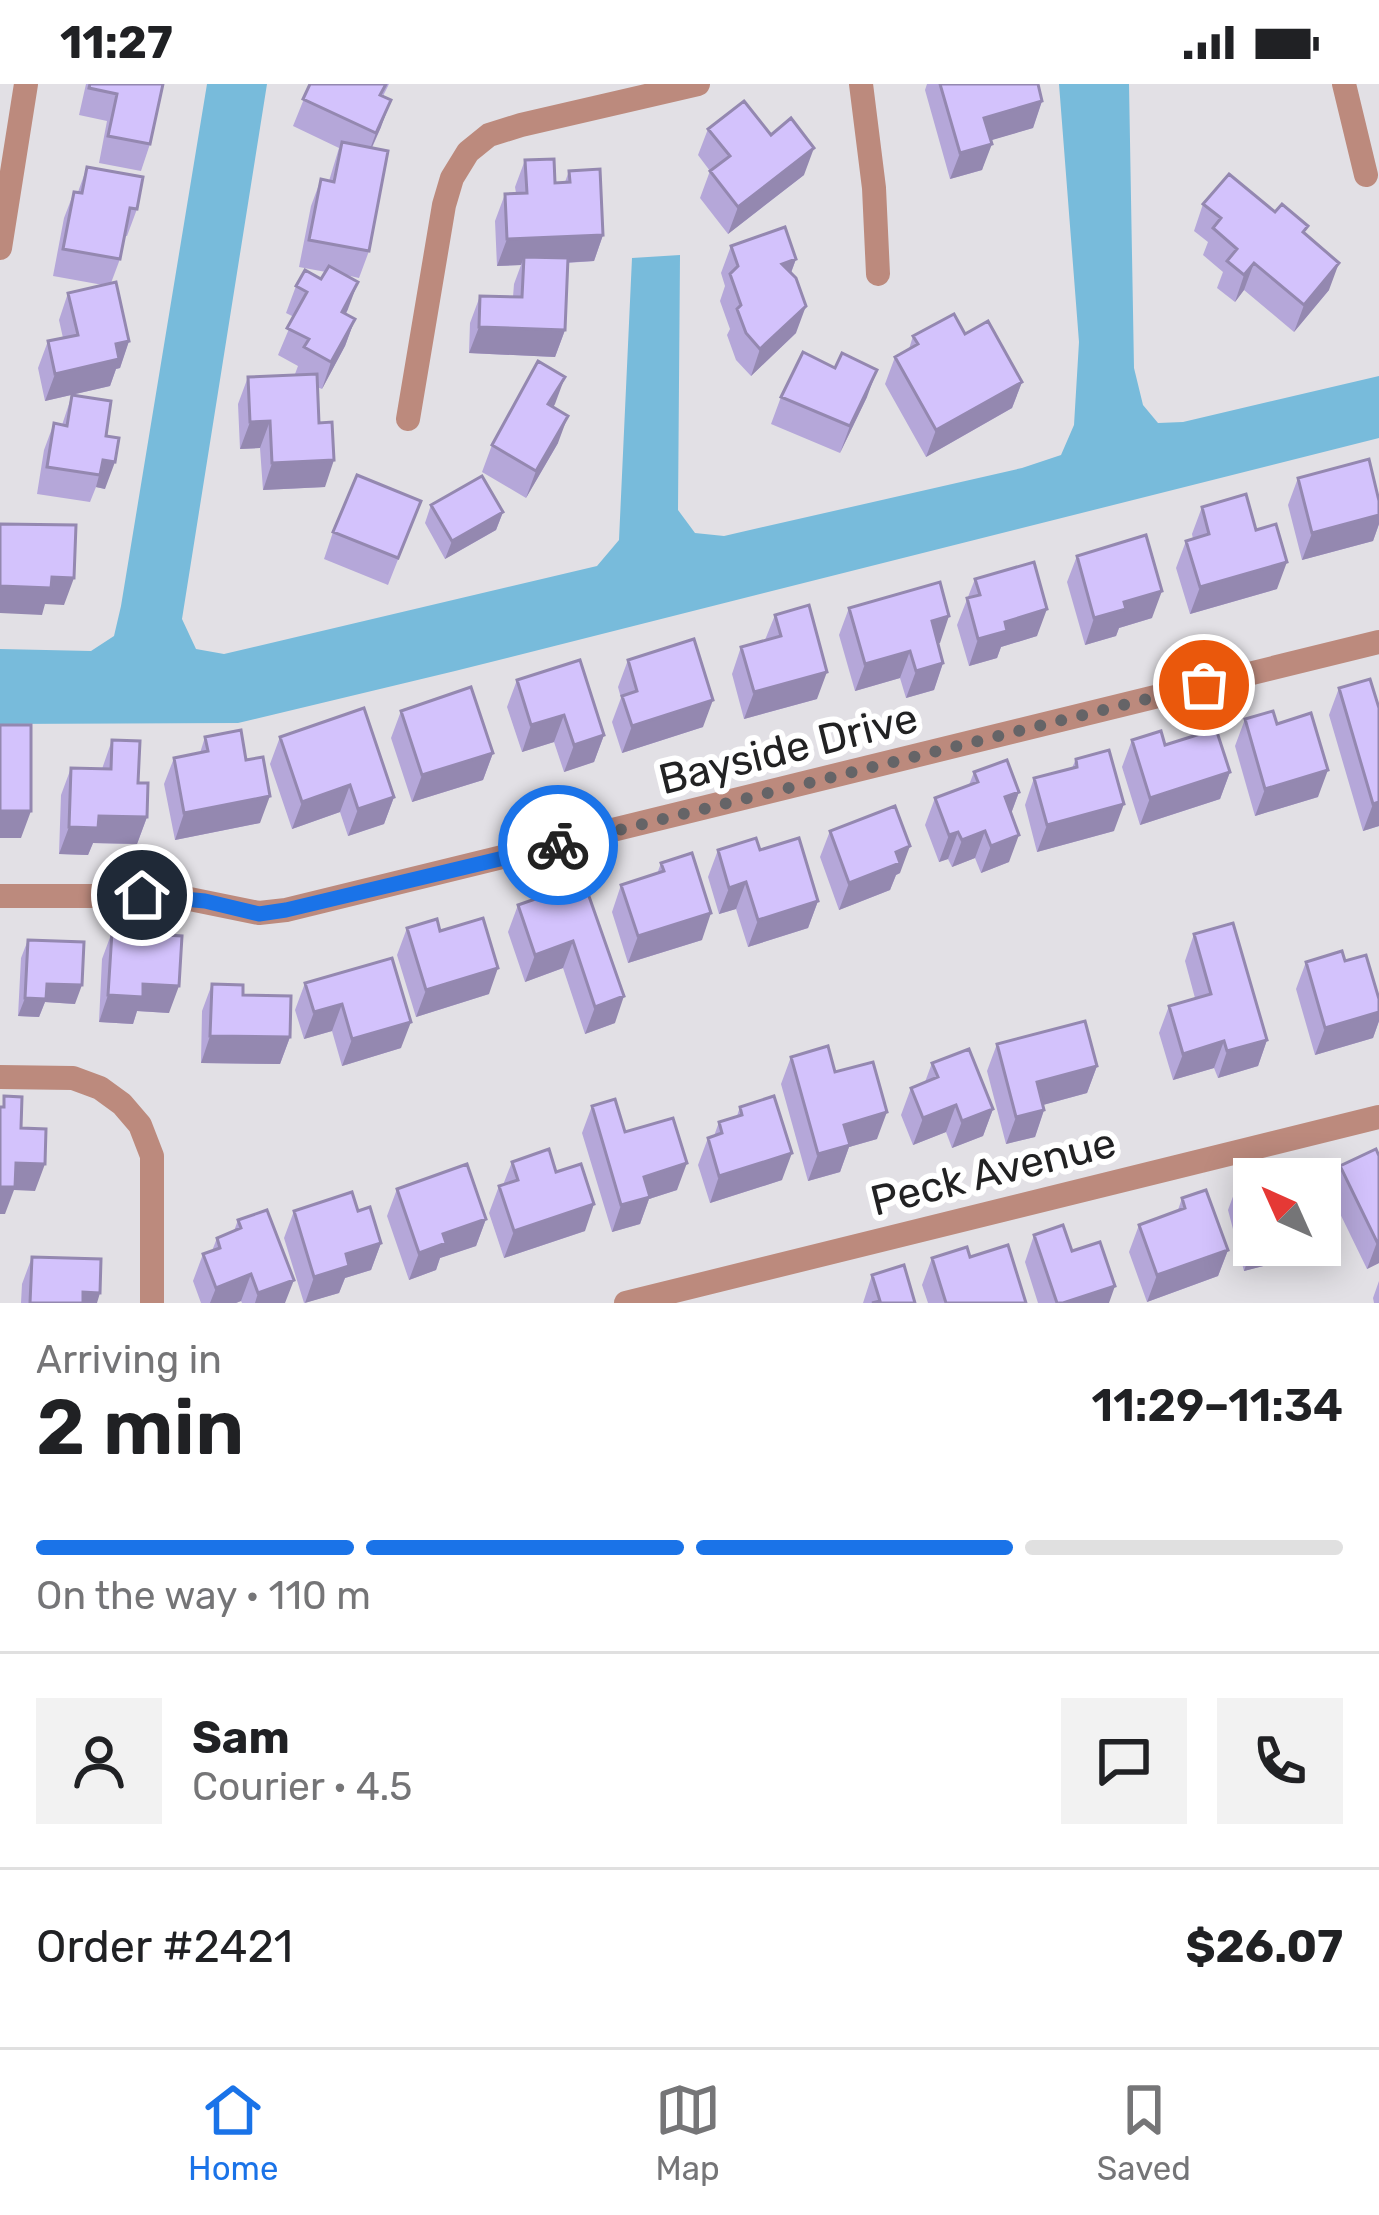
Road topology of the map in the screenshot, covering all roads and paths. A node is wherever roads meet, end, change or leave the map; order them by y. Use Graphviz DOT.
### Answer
graph roads {
  1 [pos="26,84"];
  2 [pos="698,84"];
  3 [pos="861,84"];
  4 [pos="1344,84"];
  5 [pos="1366,175"];
  6 [pos="0,248"];
  7 [pos="878,274"];
  8 [pos="408,419"];
  9 [pos="1379,642"];
  10 [pos="0,896"];
  11 [pos="0,1077"];
  12 [pos="1379,1117"];
  13 [pos="152,1303"];
  14 [pos="626,1303"];
  1 -- 6 [label="street"];
  2 -- 8 [label="street"];
  3 -- 7 [label="street"];
  4 -- 5 [label="street"];
  9 -- 10 [label="street, Bayside Drive"];
  11 -- 13 [label="street"];
  12 -- 14 [label="street, Peck Avenue"];
}
